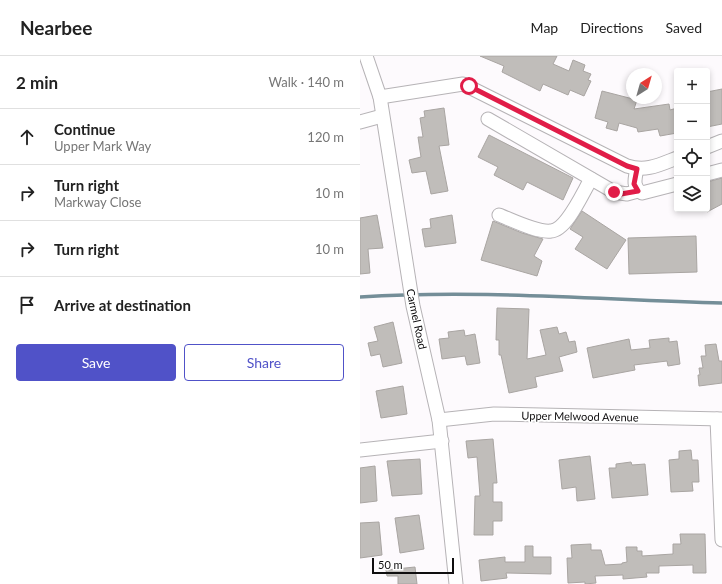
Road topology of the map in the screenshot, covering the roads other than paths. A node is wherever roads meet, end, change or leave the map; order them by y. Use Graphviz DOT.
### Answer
graph roads {
  1 [pos="366,56"];
  2 [pos="380,97"];
  3 [pos="382,116"];
  4 [pos="488,119"];
  5 [pos="360,122"];
  6 [pos="722,141"];
  7 [pos="710,145"];
  8 [pos="674,159"];
  9 [pos="637,169"];
  10 [pos="722,170"];
  11 [pos="710,173"];
  12 [pos="591,179"];
  13 [pos="674,185"];
  14 [pos="638,191"];
  15 [pos="499,215"];
  16 [pos="719,419"];
  17 [pos="439,420"];
  18 [pos="442,441"];
  19 [pos="360,450"];
  20 [pos="722,540"];
  21 [pos="456,584"];
  1 -- 2 [label="street, Carmel Road"];
  2 -- 3 [label="street, Carmel Road"];
  2 -- 9 [label="street"];
  3 -- 5 [label="street"];
  3 -- 17 [label="street, Carmel Road"];
  4 -- 12 [label="street"];
  6 -- 7 [label="street"];
  8 -- 9 [label="street"];
  9 -- 14 [label="street"];
  10 -- 11 [label="street"];
  12 -- 14 [label="street"];
  12 -- 15 [label="street"];
  13 -- 14 [label="street"];
  16 -- 17 [label="street, Upper Melwood Avenue"];
  16 -- 20 [label="street"];
  17 -- 18 [label="street, Carmel Road"];
  18 -- 19 [label="street"];
  18 -- 21 [label="street, Carmel Road"];
}
